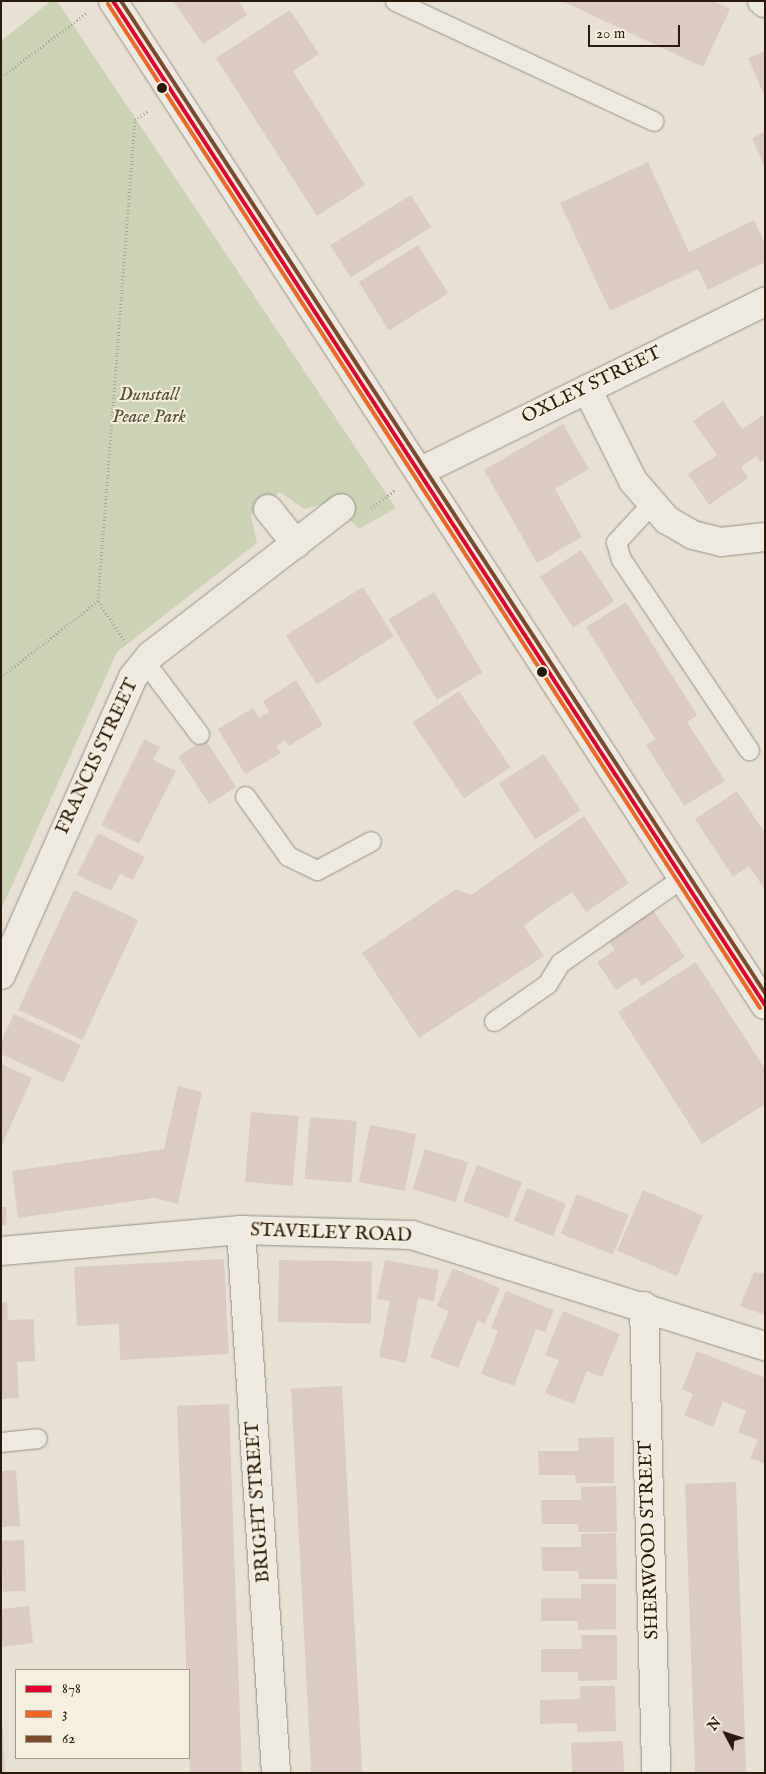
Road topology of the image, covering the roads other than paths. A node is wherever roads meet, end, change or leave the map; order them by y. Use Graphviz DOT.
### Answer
graph roads {
  1 [pos="395,1"];
  2 [pos="104,4"];
  3 [pos="653,120"];
  4 [pos="765,302"];
  5 [pos="587,389"];
  6 [pos="421,471"];
  7 [pos="651,504"];
  8 [pos="341,508"];
  9 [pos="268,509"];
  10 [pos="765,537"];
  11 [pos="296,544"];
  12 [pos="144,664"];
  13 [pos="199,734"];
  14 [pos="749,750"];
  15 [pos="245,796"];
  16 [pos="371,841"];
  17 [pos="682,878"];
  18 [pos="1,975"];
  19 [pos="765,1005"];
  20 [pos="494,1021"];
  21 [pos="241,1230"];
  22 [pos="1,1251"];
  23 [pos="644,1306"];
  24 [pos="765,1346"];
  25 [pos="36,1438"];
  26 [pos="1,1442"];
  27 [pos="276,1773"];
  28 [pos="656,1773"];
  1 -- 3 [label="lane"];
  2 -- 6 [label="street"];
  4 -- 5 [label="street, OXLEY STREET"];
  5 -- 6 [label="street, OXLEY STREET"];
  5 -- 7 [label="street"];
  6 -- 17 [label="street"];
  7 -- 10 [label="street"];
  7 -- 14 [label="lane"];
  8 -- 11 [label="street, FRANCIS STREET"];
  9 -- 11 [label="street"];
  11 -- 12 [label="street, FRANCIS STREET"];
  12 -- 13 [label="lane"];
  12 -- 18 [label="street, FRANCIS STREET"];
  15 -- 16 [label="lane"];
  17 -- 19 [label="street"];
  17 -- 20 [label="lane"];
  21 -- 22 [label="street, STAVELEY ROAD"];
  21 -- 23 [label="street, STAVELEY ROAD"];
  21 -- 27 [label="street, BRIGHT STREET"];
  23 -- 24 [label="street, STAVELEY ROAD"];
  23 -- 28 [label="street, SHERWOOD STREET"];
  25 -- 26 [label="lane"];
}
